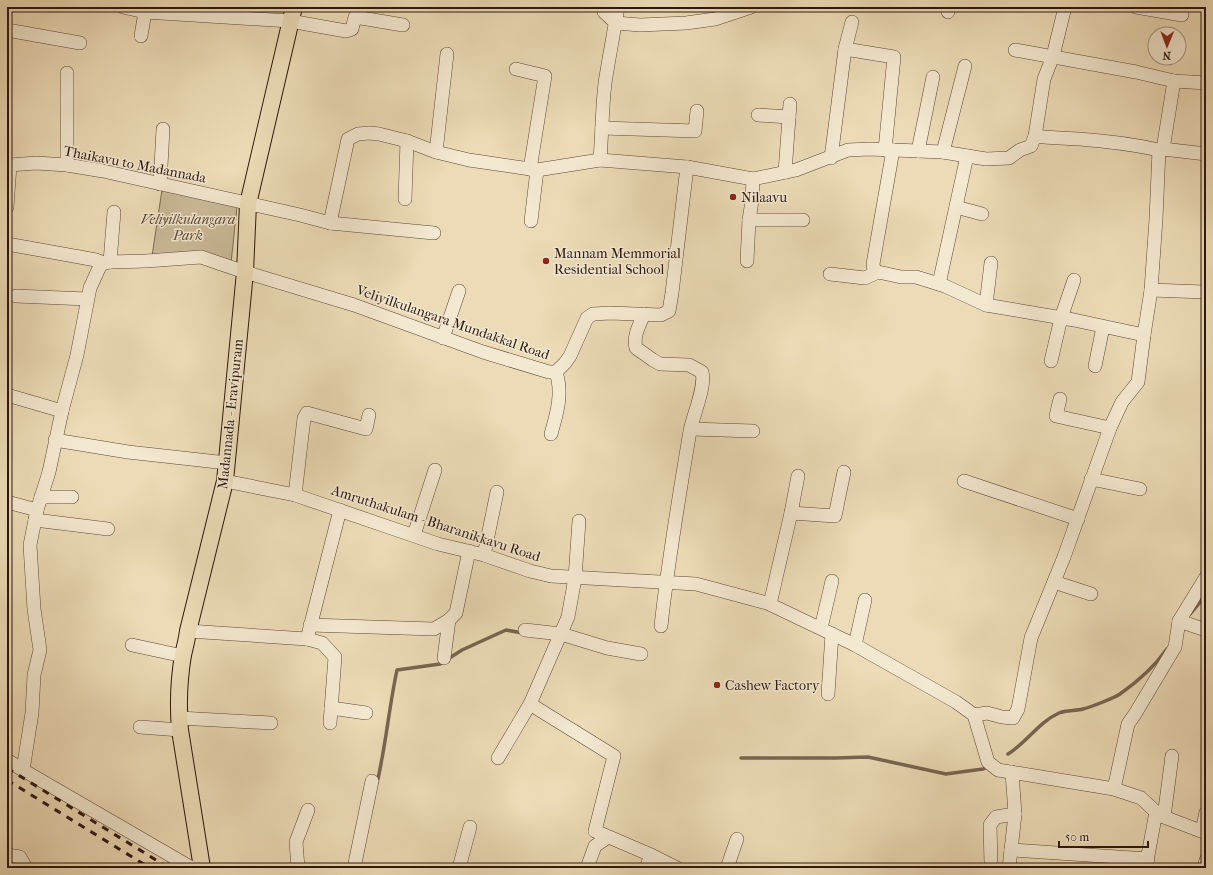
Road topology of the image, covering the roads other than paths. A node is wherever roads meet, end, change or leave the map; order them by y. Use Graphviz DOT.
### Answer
graph roads {
  1 [pos="123,7"];
  2 [pos="604,7"];
  3 [pos="618,7"];
  4 [pos="752,7"];
  5 [pos="1065,7"];
  6 [pos="1136,7"];
  7 [pos="145,12"];
  8 [pos="292,14"];
  9 [pos="1182,15"];
  10 [pos="852,22"];
  11 [pos="616,23"];
  12 [pos="403,26"];
  13 [pos="7,30"];
  14 [pos="141,36"];
  15 [pos="80,43"];
  16 [pos="845,49"];
  17 [pos="1015,50"];
  18 [pos="447,54"];
  19 [pos="1052,56"];
  20 [pos="965,66"];
  21 [pos="516,69"];
  22 [pos="67,73"];
  23 [pos="933,77"];
  24 [pos="1174,81"];
  25 [pos="1206,83"];
  26 [pos="697,111"];
  27 [pos="758,115"];
  28 [pos="602,128"];
  29 [pos="163,129"];
  30 [pos="1035,136"];
  31 [pos="407,141"];
  32 [pos="1161,149"];
  33 [pos="889,150"];
  34 [pos="918,151"];
  35 [pos="436,152"];
  36 [pos="943,152"];
  37 [pos="1206,154"];
  38 [pos="967,156"];
  39 [pos="831,158"];
  40 [pos="600,160"];
  41 [pos="8,162"];
  42 [pos="67,165"];
  43 [pos="687,167"];
  44 [pos="534,169"];
  45 [pos="785,172"];
  46 [pos="753,179"];
  47 [pos="160,184"];
  48 [pos="405,199"];
  49 [pos="248,204"];
  50 [pos="7,207"];
  51 [pos="956,207"];
  52 [pos="114,212"];
  53 [pos="982,214"];
  54 [pos="749,220"];
  55 [pos="803,220"];
  56 [pos="531,221"];
  57 [pos="330,223"];
  58 [pos="434,233"];
  59 [pos="7,244"];
  60 [pos="747,261"];
  61 [pos="107,262"];
  62 [pos="991,263"];
  63 [pos="245,272"];
  64 [pos="878,272"];
  65 [pos="830,274"];
  66 [pos="1074,280"];
  67 [pos="939,284"];
  68 [pos="1151,290"];
  69 [pos="459,291"];
  70 [pos="1206,293"];
  71 [pos="16,296"];
  72 [pos="87,299"];
  73 [pos="986,305"];
  74 [pos="644,314"];
  75 [pos="1061,318"];
  76 [pos="1103,327"];
  77 [pos="1144,335"];
  78 [pos="443,338"];
  79 [pos="1051,361"];
  80 [pos="1095,366"];
  81 [pos="556,372"];
  82 [pos="7,395"];
  83 [pos="1060,399"];
  84 [pos="62,410"];
  85 [pos="369,415"];
  86 [pos="1110,428"];
  87 [pos="691,429"];
  88 [pos="753,431"];
  89 [pos="551,434"];
  90 [pos="55,440"];
  91 [pos="227,463"];
  92 [pos="434,470"];
  93 [pos="844,472"];
  94 [pos="798,476"];
  95 [pos="1092,479"];
  96 [pos="225,481"];
  97 [pos="964,481"];
  98 [pos="1140,489"];
  99 [pos="496,492"];
  100 [pos="295,495"];
  101 [pos="41,497"];
  102 [pos="72,497"];
  103 [pos="7,502"];
  104 [pos="340,510"];
  105 [pos="791,513"];
  106 [pos="36,515"];
  107 [pos="1078,519"];
  108 [pos="579,521"];
  109 [pos="108,529"];
  110 [pos="414,535"];
  111 [pos="469,551"];
  112 [pos="484,555"];
  113 [pos="1206,577"];
  114 [pos="575,578"];
  115 [pos="832,581"];
  116 [pos="666,582"];
  117 [pos="1054,582"];
  118 [pos="1091,594"];
  119 [pos="865,600"];
  120 [pos="770,604"];
  121 [pos="450,620"];
  122 [pos="1179,621"];
  123 [pos="310,625"];
  124 [pos="661,626"];
  125 [pos="525,630"];
  126 [pos="1206,630"];
  127 [pos="188,631"];
  128 [pos="827,631"];
  129 [pos="561,634"];
  130 [pos="307,639"];
  131 [pos="855,644"];
  132 [pos="132,646"];
  133 [pos="642,654"];
  134 [pos="183,656"];
  135 [pos="444,658"];
  136 [pos="828,694"];
  137 [pos="530,704"];
  138 [pos="331,708"];
  139 [pos="366,713"];
  140 [pos="974,715"];
  141 [pos="271,723"];
  142 [pos="330,723"];
  143 [pos="179,724"];
  144 [pos="140,727"];
  145 [pos="1172,756"];
  146 [pos="498,758"];
  147 [pos="7,760"];
  148 [pos="23,770"];
  149 [pos="1012,772"];
  150 [pos="372,781"];
  151 [pos="1114,789"];
  152 [pos="308,810"];
  153 [pos="1206,812"];
  154 [pos="1015,814"];
  155 [pos="1160,814"];
  156 [pos="470,827"];
  157 [pos="1204,832"];
  158 [pos="608,837"];
  159 [pos="737,840"];
  160 [pos="1011,850"];
  161 [pos="7,855"];
  162 [pos="651,855"];
  163 [pos="1206,860"];
  164 [pos="991,863"];
  165 [pos="1147,864"];
  166 [pos="26,868"];
  167 [pos="192,868"];
  168 [pos="202,868"];
  169 [pos="298,868"];
  170 [pos="354,868"];
  171 [pos="459,868"];
  172 [pos="587,868"];
  173 [pos="646,868"];
  174 [pos="677,868"];
  175 [pos="727,868"];
  176 [pos="1009,868"];
  177 [pos="1204,868"];
  1 -- 7 [label="street"];
  2 -- 11 [label="street"];
  3 -- 11 [label="street"];
  4 -- 11 [label="street"];
  5 -- 19 [label="street"];
  6 -- 9 [label="street"];
  7 -- 8 [label="street"];
  7 -- 14 [label="street"];
  8 -- 12 [label="street"];
  8 -- 49 [label="main road, Madannada - Eravipuram"];
  10 -- 16 [label="street"];
  11 -- 28 [label="street"];
  13 -- 15 [label="street"];
  16 -- 33 [label="street"];
  16 -- 39 [label="street"];
  17 -- 19 [label="street"];
  18 -- 35 [label="street"];
  19 -- 24 [label="street"];
  19 -- 30 [label="street"];
  20 -- 36 [label="street"];
  21 -- 44 [label="street"];
  22 -- 42 [label="street"];
  23 -- 34 [label="street"];
  24 -- 25 [label="street"];
  24 -- 32 [label="street"];
  26 -- 28 [label="street"];
  27 -- 45 [label="street"];
  28 -- 40 [label="street"];
  29 -- 47 [label="street"];
  30 -- 32 [label="street"];
  30 -- 38 [label="street"];
  31 -- 35 [label="street"];
  31 -- 48 [label="street"];
  31 -- 57 [label="street"];
  32 -- 37 [label="street"];
  32 -- 68 [label="street"];
  33 -- 34 [label="street"];
  33 -- 39 [label="street"];
  33 -- 64 [label="street"];
  34 -- 36 [label="street"];
  35 -- 44 [label="street"];
  36 -- 38 [label="street"];
  38 -- 51 [label="street"];
  39 -- 45 [label="street"];
  40 -- 43 [label="street"];
  40 -- 44 [label="street"];
  41 -- 42 [label="street, Thaikavu to Madannada"];
  41 -- 50 [label="street, Thaikavu to Madannada"];
  42 -- 47 [label="street, Thaikavu to Madannada"];
  43 -- 46 [label="street"];
  43 -- 74 [label="street, Veliyilkulangara Mundakkal Road"];
  44 -- 56 [label="street"];
  45 -- 46 [label="street"];
  46 -- 54 [label="street"];
  47 -- 49 [label="street, Thaikavu to Madannada"];
  49 -- 57 [label="street, Thaikavu to Madannada"];
  49 -- 63 [label="main road, Madannada - Eravipuram"];
  51 -- 53 [label="street"];
  51 -- 67 [label="street"];
  52 -- 61 [label="street"];
  54 -- 55 [label="street"];
  54 -- 60 [label="street"];
  57 -- 58 [label="street, Thaikavu to Madannada"];
  59 -- 61 [label="street, Veliyilkulangara Mundakkal Road"];
  61 -- 63 [label="street, Veliyilkulangara Mundakkal Road"];
  61 -- 72 [label="street"];
  62 -- 73 [label="street"];
  63 -- 78 [label="street, Veliyilkulangara Mundakkal Road"];
  63 -- 91 [label="main road, Madannada - Eravipuram"];
  64 -- 65 [label="street"];
  64 -- 67 [label="street"];
  66 -- 75 [label="street"];
  67 -- 73 [label="street"];
  68 -- 70 [label="street"];
  68 -- 77 [label="street"];
  69 -- 78 [label="street"];
  71 -- 72 [label="street"];
  72 -- 84 [label="street"];
  73 -- 75 [label="street"];
  74 -- 81 [label="street, Veliyilkulangara Mundakkal Road"];
  74 -- 87 [label="street"];
  75 -- 76 [label="street"];
  75 -- 79 [label="street"];
  76 -- 77 [label="street"];
  76 -- 80 [label="street"];
  77 -- 86 [label="street"];
  78 -- 81 [label="street, Veliyilkulangara Mundakkal Road"];
  81 -- 89 [label="street"];
  82 -- 84 [label="street"];
  83 -- 86 [label="street"];
  84 -- 90 [label="street"];
  85 -- 100 [label="street"];
  86 -- 95 [label="street"];
  87 -- 88 [label="street"];
  87 -- 116 [label="street"];
  90 -- 91 [label="street"];
  90 -- 101 [label="street"];
  91 -- 96 [label="main road, Madannada - Eravipuram"];
  92 -- 110 [label="street"];
  93 -- 105 [label="street"];
  94 -- 105 [label="street"];
  95 -- 98 [label="street"];
  95 -- 107 [label="street"];
  96 -- 100 [label="street, Amruthakulam - Bharanikkavu Road"];
  96 -- 127 [label="main road, Madannada - Eravipuram"];
  97 -- 107 [label="street"];
  99 -- 112 [label="street"];
  100 -- 104 [label="street, Amruthakulam - Bharanikkavu Road"];
  101 -- 102 [label="street"];
  101 -- 106 [label="street"];
  103 -- 106 [label="street"];
  104 -- 110 [label="street, Amruthakulam - Bharanikkavu Road"];
  104 -- 123 [label="street"];
  105 -- 120 [label="street"];
  106 -- 109 [label="street"];
  106 -- 148 [label="street"];
  107 -- 117 [label="street"];
  108 -- 114 [label="street"];
  110 -- 111 [label="street, Amruthakulam - Bharanikkavu Road"];
  111 -- 112 [label="street, Amruthakulam - Bharanikkavu Road"];
  111 -- 121 [label="street"];
  112 -- 114 [label="street, Amruthakulam - Bharanikkavu Road"];
  113 -- 122 [label="street"];
  114 -- 116 [label="street, Amruthakulam - Bharanikkavu Road"];
  114 -- 129 [label="street"];
  115 -- 128 [label="street"];
  116 -- 120 [label="street, Amruthakulam - Bharanikkavu Road"];
  116 -- 124 [label="street"];
  117 -- 118 [label="street"];
  117 -- 140 [label="street"];
  119 -- 131 [label="street"];
  120 -- 128 [label="street, Amruthakulam - Bharanikkavu Road"];
  121 -- 123 [label="street"];
  121 -- 135 [label="street"];
  122 -- 126 [label="street"];
  122 -- 151 [label="street"];
  123 -- 130 [label="street"];
  125 -- 129 [label="street"];
  127 -- 130 [label="street"];
  127 -- 134 [label="main road, Madannada - Eravipuram"];
  128 -- 131 [label="street, Amruthakulam - Bharanikkavu Road"];
  128 -- 136 [label="street"];
  129 -- 133 [label="street"];
  129 -- 137 [label="street"];
  130 -- 138 [label="street"];
  131 -- 140 [label="street, Amruthakulam - Bharanikkavu Road"];
  132 -- 134 [label="street"];
  134 -- 143 [label="main road, Madannada - Eravipuram"];
  137 -- 146 [label="street"];
  137 -- 158 [label="street"];
  138 -- 139 [label="street"];
  138 -- 142 [label="street"];
  140 -- 149 [label="street"];
  141 -- 143 [label="street"];
  143 -- 144 [label="street"];
  143 -- 168 [label="main road, Madannada - Eravipuram"];
  145 -- 155 [label="street"];
  147 -- 148 [label="street"];
  148 -- 167 [label="street"];
  149 -- 151 [label="street"];
  149 -- 154 [label="street"];
  150 -- 170 [label="street"];
  151 -- 155 [label="street"];
  152 -- 169 [label="street"];
  153 -- 157 [label="street"];
  154 -- 160 [label="street"];
  154 -- 164 [label="street"];
  155 -- 157 [label="street"];
  155 -- 165 [label="street"];
  156 -- 171 [label="street"];
  158 -- 162 [label="street"];
  158 -- 172 [label="street"];
  159 -- 175 [label="street"];
  160 -- 165 [label="street"];
  160 -- 176 [label="street"];
  161 -- 166 [label="street"];
  162 -- 173 [label="street"];
  162 -- 174 [label="street"];
  163 -- 177 [label="street"];
}
